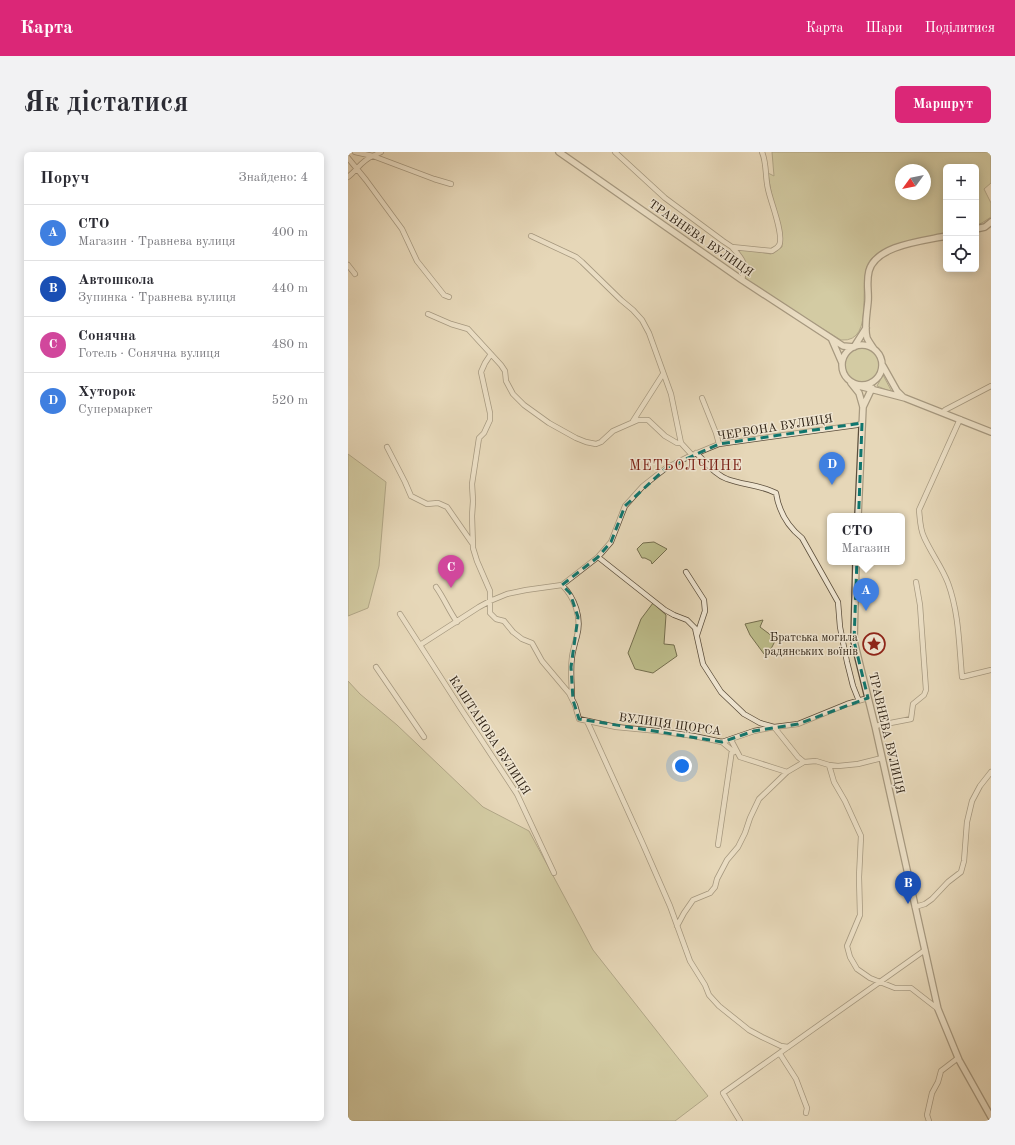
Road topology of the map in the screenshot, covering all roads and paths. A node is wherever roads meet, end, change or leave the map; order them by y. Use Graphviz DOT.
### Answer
graph roads {
  1 [pos="355,152"];
  2 [pos="381,152"];
  3 [pos="559,152"];
  4 [pos="615,152"];
  5 [pos="762,152"];
  6 [pos="373,156"];
  7 [pos="348,158"];
  8 [pos="357,168"];
  9 [pos="348,177"];
  10 [pos="451,184"];
  11 [pos="991,222"];
  12 [pos="979,228"];
  13 [pos="531,236"];
  14 [pos="943,237"];
  15 [pos="732,247"];
  16 [pos="348,265"];
  17 [pos="355,274"];
  18 [pos="742,280"];
  19 [pos="449,297"];
  20 [pos="428,314"];
  21 [pos="866,328"];
  22 [pos="832,339"];
  23 [pos="854,347"];
  24 [pos="874,349"];
  25 [pos="491,354"];
  26 [pos="842,364"];
  27 [pos="883,366"];
  28 [pos="663,374"];
  29 [pos="875,381"];
  30 [pos="851,382"];
  31 [pos="859,386"];
  32 [pos="991,386"];
  33 [pos="871,389"];
  34 [pos="702,398"];
  35 [pos="905,398"];
  36 [pos="863,407"];
  37 [pos="944,412"];
  38 [pos="960,419"];
  39 [pos="633,421"];
  40 [pos="862,423"];
  41 [pos="991,432"];
  42 [pos="681,443"];
  43 [pos="719,444"];
  44 [pos="387,447"];
  45 [pos="694,454"];
  46 [pos="858,513"];
  47 [pos="473,544"];
  48 [pos="598,557"];
  49 [pos="856,565"];
  50 [pos="686,572"];
  51 [pos="916,582"];
  52 [pos="562,585"];
  53 [pos="436,587"];
  54 [pos="490,601"];
  55 [pos="400,614"];
  56 [pos="456,622"];
  57 [pos="697,635"];
  58 [pos="420,646"];
  59 [pos="376,667"];
  60 [pos="991,670"];
  61 [pos="868,698"];
  62 [pos="572,700"];
  63 [pos="859,701"];
  64 [pos="587,721"];
  65 [pos="875,726"];
  66 [pos="774,727"];
  67 [pos="424,737"];
  68 [pos="731,740"];
  69 [pos="722,742"];
  70 [pos="732,750"];
  71 [pos="740,757"];
  72 [pos="882,758"];
  73 [pos="804,762"];
  74 [pos="829,765"];
  75 [pos="788,772"];
  76 [pos="991,772"];
  77 [pos="718,845"];
  78 [pos="554,873"];
  79 [pos="915,907"];
  80 [pos="677,926"];
  81 [pos="924,950"];
  82 [pos="880,982"];
  83 [pos="938,1009"];
  84 [pos="788,1047"];
  85 [pos="780,1054"];
  86 [pos="958,1058"];
  87 [pos="806,1113"];
  88 [pos="991,1117"];
  89 [pos="740,1121"];
  90 [pos="929,1121"];
  1 -- 6 [label="street"];
  2 -- 6 [label="street"];
  3 -- 18 [label="street, ТРАВНЕВА ВУЛИЦЯ"];
  4 -- 15 [label="street"];
  5 -- 15 [label="street"];
  6 -- 8 [label="street"];
  6 -- 10 [label="street"];
  7 -- 8 [label="street"];
  8 -- 9 [label="street"];
  8 -- 19 [label="street"];
  11 -- 12 [label="street"];
  13 -- 28 [label="street"];
  14 -- 21 [label="street"];
  15 -- 18 [label="street"];
  16 -- 17 [label="street"];
  18 -- 22 [label="street, ТРАВНЕВА ВУЛИЦЯ"];
  20 -- 25 [label="street"];
  21 -- 23 [label="street"];
  21 -- 24 [label="street"];
  22 -- 23 [label="street, ТРАВНЕВА ВУЛИЦЯ"];
  22 -- 26 [label="street"];
  23 -- 24 [label="street"];
  23 -- 26 [label="street"];
  24 -- 27 [label="street"];
  25 -- 39 [label="street"];
  25 -- 47 [label="street"];
  26 -- 30 [label="street"];
  27 -- 29 [label="street"];
  27 -- 35 [label="street"];
  28 -- 39 [label="street"];
  28 -- 42 [label="street"];
  29 -- 31 [label="street"];
  29 -- 33 [label="street"];
  30 -- 31 [label="street"];
  30 -- 36 [label="street"];
  31 -- 33 [label="street"];
  32 -- 37 [label="street"];
  33 -- 35 [label="street"];
  33 -- 36 [label="street"];
  34 -- 43 [label="street"];
  35 -- 37 [label="street"];
  36 -- 40 [label="street"];
  37 -- 38 [label="street"];
  38 -- 41 [label="street"];
  38 -- 60 [label="street"];
  39 -- 42 [label="street"];
  40 -- 43 [label="street, ЧЕРВОНА ВУЛИЦЯ"];
  40 -- 46 [label="street"];
  42 -- 45 [label="street"];
  43 -- 45 [label="street, ЧЕРВОНА ВУЛИЦЯ"];
  44 -- 47 [label="street"];
  45 -- 48 [label="street, ЧЕРВОНА ВУЛИЦЯ"];
  45 -- 63 [label="street"];
  47 -- 54 [label="street"];
  48 -- 52 [label="street, ЧЕРВОНА ВУЛИЦЯ"];
  48 -- 57 [label="street"];
  49 -- 61 [label="street, ТРАВНЕВА ВУЛИЦЯ"];
  50 -- 57 [label="street"];
  51 -- 65 [label="street"];
  52 -- 54 [label="street, ЧЕРВОНА ВУЛИЦЯ"];
  52 -- 62 [label="street"];
  53 -- 56 [label="street"];
  54 -- 56 [label="street, ЧЕРВОНА ВУЛИЦЯ"];
  54 -- 62 [label="street"];
  55 -- 58 [label="street, КАШТАНОВА ВУЛИЦЯ"];
  56 -- 58 [label="street, ЧЕРВОНА ВУЛИЦЯ"];
  57 -- 66 [label="street"];
  58 -- 78 [label="street, КАШТАНОВА ВУЛИЦЯ"];
  59 -- 67 [label="street"];
  61 -- 63 [label="street, ВУЛИЦЯ ЩОРСА"];
  61 -- 65 [label="street, ТРАВНЕВА ВУЛИЦЯ"];
  62 -- 64 [label="street"];
  63 -- 66 [label="street, ВУЛИЦЯ ЩОРСА"];
  64 -- 69 [label="street, ВУЛИЦЯ ЩОРСА"];
  64 -- 80 [label="street"];
  65 -- 72 [label="street, ТРАВНЕВА ВУЛИЦЯ"];
  66 -- 68 [label="street, ВУЛИЦЯ ЩОРСА"];
  66 -- 73 [label="street"];
  68 -- 69 [label="street, ВУЛИЦЯ ЩОРСА"];
  68 -- 71 [label="street"];
  69 -- 70 [label="street"];
  70 -- 71 [label="street"];
  70 -- 77 [label="street"];
  71 -- 75 [label="street"];
  72 -- 74 [label="street"];
  72 -- 79 [label="street, ТРАВНЕВА ВУЛИЦЯ"];
  73 -- 74 [label="street"];
  73 -- 75 [label="street"];
  74 -- 82 [label="street"];
  75 -- 80 [label="street"];
  76 -- 79 [label="street"];
  79 -- 81 [label="street, ТРАВНЕВА ВУЛИЦЯ"];
  80 -- 84 [label="street"];
  81 -- 82 [label="street"];
  81 -- 83 [label="street, ТРАВНЕВА ВУЛИЦЯ"];
  82 -- 83 [label="street"];
  82 -- 84 [label="street"];
  83 -- 86 [label="street, ТРАВНЕВА ВУЛИЦЯ"];
  84 -- 85 [label="street"];
  85 -- 87 [label="street"];
  85 -- 89 [label="street"];
  86 -- 88 [label="street, ТРАВНЕВА ВУЛИЦЯ"];
  86 -- 90 [label="street"];
}
